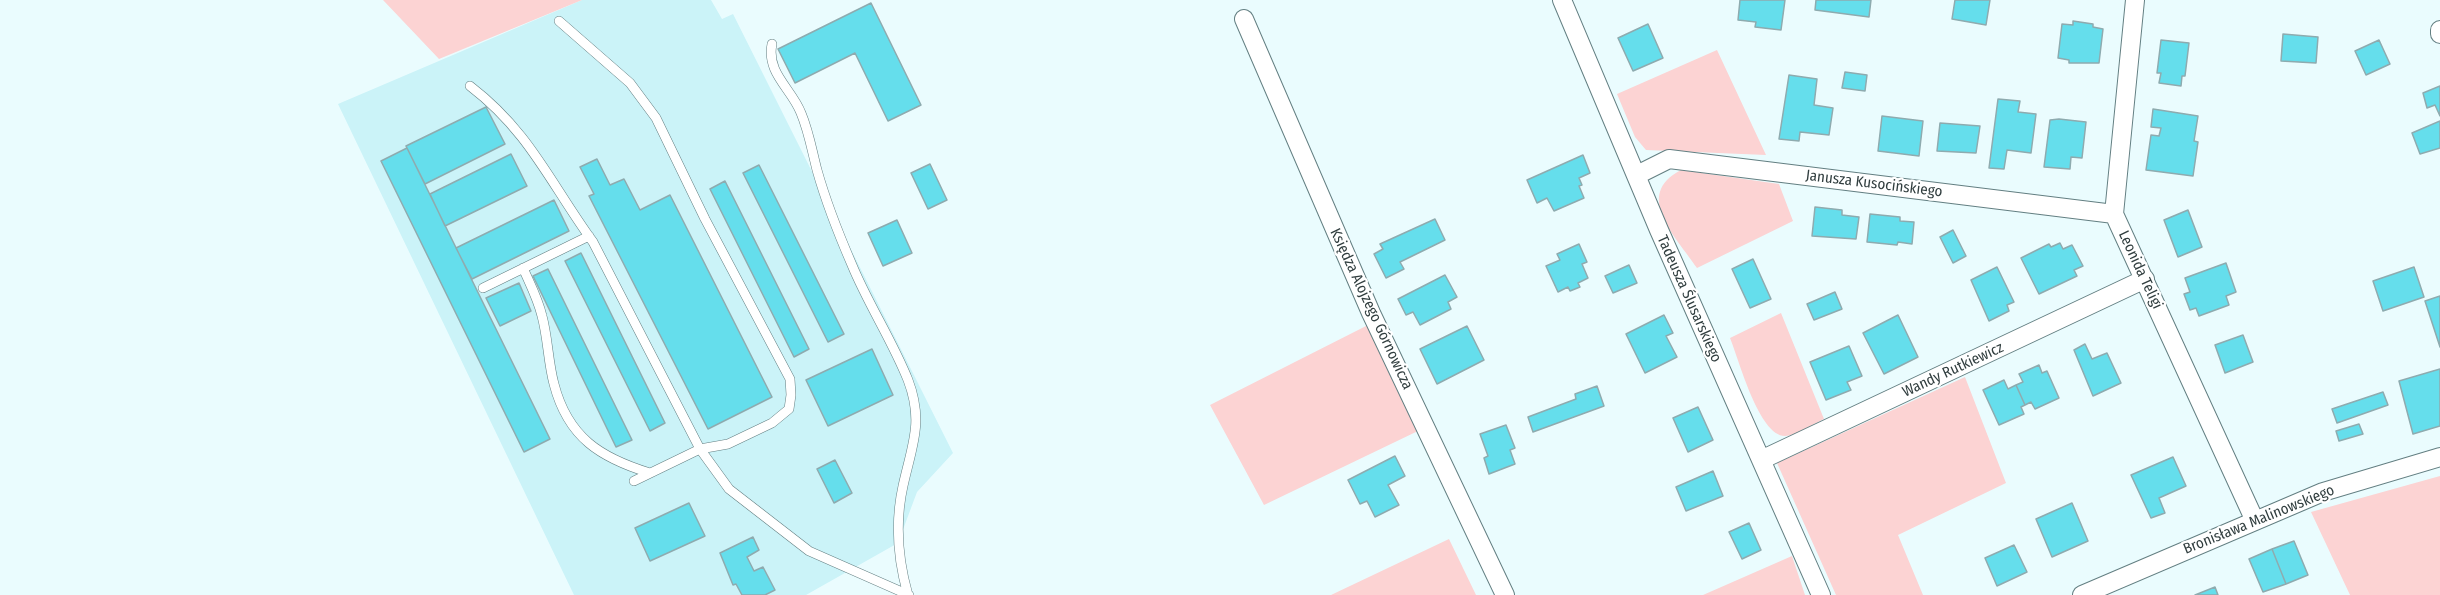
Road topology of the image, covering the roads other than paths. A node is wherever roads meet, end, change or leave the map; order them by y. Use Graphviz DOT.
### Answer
graph roads {
  1 [pos="1562,0"];
  2 [pos="2134,0"];
  3 [pos="1244,18"];
  4 [pos="559,21"];
  5 [pos="772,44"];
  6 [pos="470,86"];
  7 [pos="1637,175"];
  8 [pos="2114,214"];
  9 [pos="589,236"];
  10 [pos="524,268"];
  11 [pos="2145,279"];
  12 [pos="483,288"];
  13 [pos="700,449"];
  14 [pos="2440,457"];
  15 [pos="1761,460"];
  16 [pos="650,473"];
  17 [pos="634,481"];
  18 [pos="2255,521"];
  19 [pos="909,595"];
  20 [pos="1505,595"];
  21 [pos="1821,595"];
  22 [pos="2082,595"];
  1 -- 7 [label="street, Tadeusza Ślusarskiego"];
  2 -- 8 [label="street, Leonida Teligi"];
  3 -- 20 [label="street, Księdza Alojzego Górnowicza"];
  4 -- 13 [label="lane"];
  5 -- 19 [label="lane"];
  6 -- 9 [label="lane"];
  7 -- 8 [label="street, Janusza Kusocińskiego"];
  7 -- 15 [label="street, Tadeusza Ślusarskiego"];
  8 -- 11 [label="street, Leonida Teligi"];
  9 -- 10 [label="lane"];
  9 -- 13 [label="lane"];
  10 -- 12 [label="lane"];
  10 -- 16 [label="lane"];
  11 -- 15 [label="street, Wandy Rutkiewicz"];
  11 -- 18 [label="street, Leonida Teligi"];
  13 -- 16 [label="lane"];
  13 -- 19 [label="lane"];
  14 -- 18 [label="street, Bronisława Malinowskiego"];
  15 -- 21 [label="street, Tadeusza Ślusarskiego"];
  16 -- 17 [label="lane"];
  18 -- 22 [label="street, Bronisława Malinowskiego"];
}
